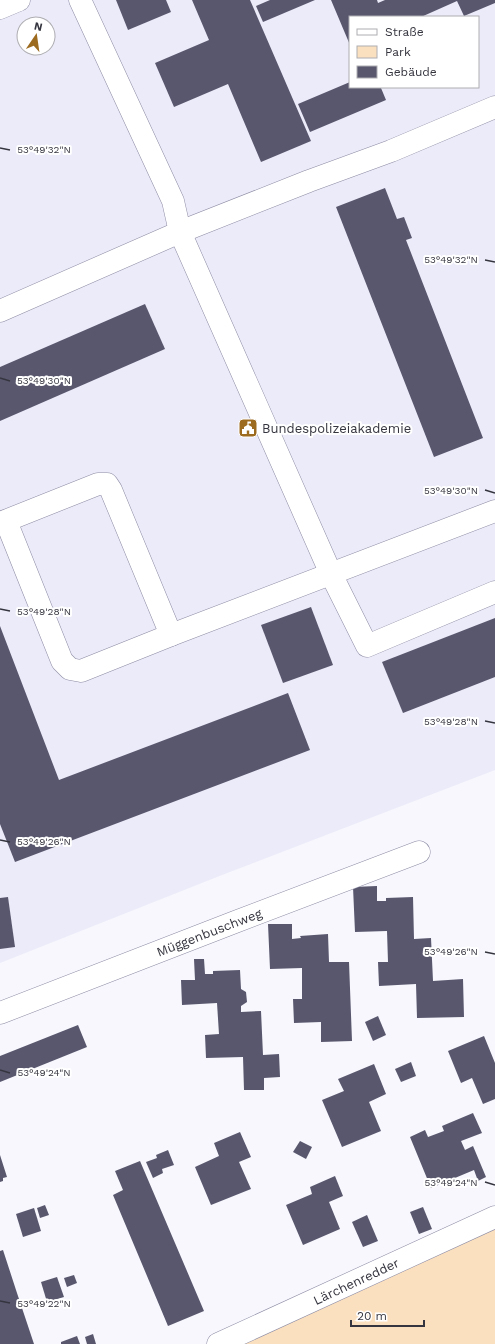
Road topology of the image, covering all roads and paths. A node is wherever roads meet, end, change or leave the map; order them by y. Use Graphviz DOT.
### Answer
graph roads {
  1 [pos="19,0"];
  2 [pos="80,0"];
  3 [pos="0,8"];
  4 [pos="495,107"];
  5 [pos="180,232"];
  6 [pos="0,311"];
  7 [pos="495,511"];
  8 [pos="3,522"];
  9 [pos="331,574"];
  10 [pos="495,592"];
  11 [pos="171,635"];
  12 [pos="419,852"];
  13 [pos="0,1013"];
  14 [pos="495,1217"];
  15 [pos="218,1344"];
  1 -- 3 [label="street"];
  2 -- 5 [label="street"];
  4 -- 5 [label="street"];
  5 -- 6 [label="street"];
  5 -- 9 [label="street"];
  7 -- 9 [label="street"];
  8 -- 11 [label="street"];
  8 -- 11 [label="street"];
  9 -- 10 [label="street"];
  9 -- 11 [label="street"];
  12 -- 13 [label="street, Müggenbuschweg"];
  14 -- 15 [label="street, Lärchenredder"];
}
